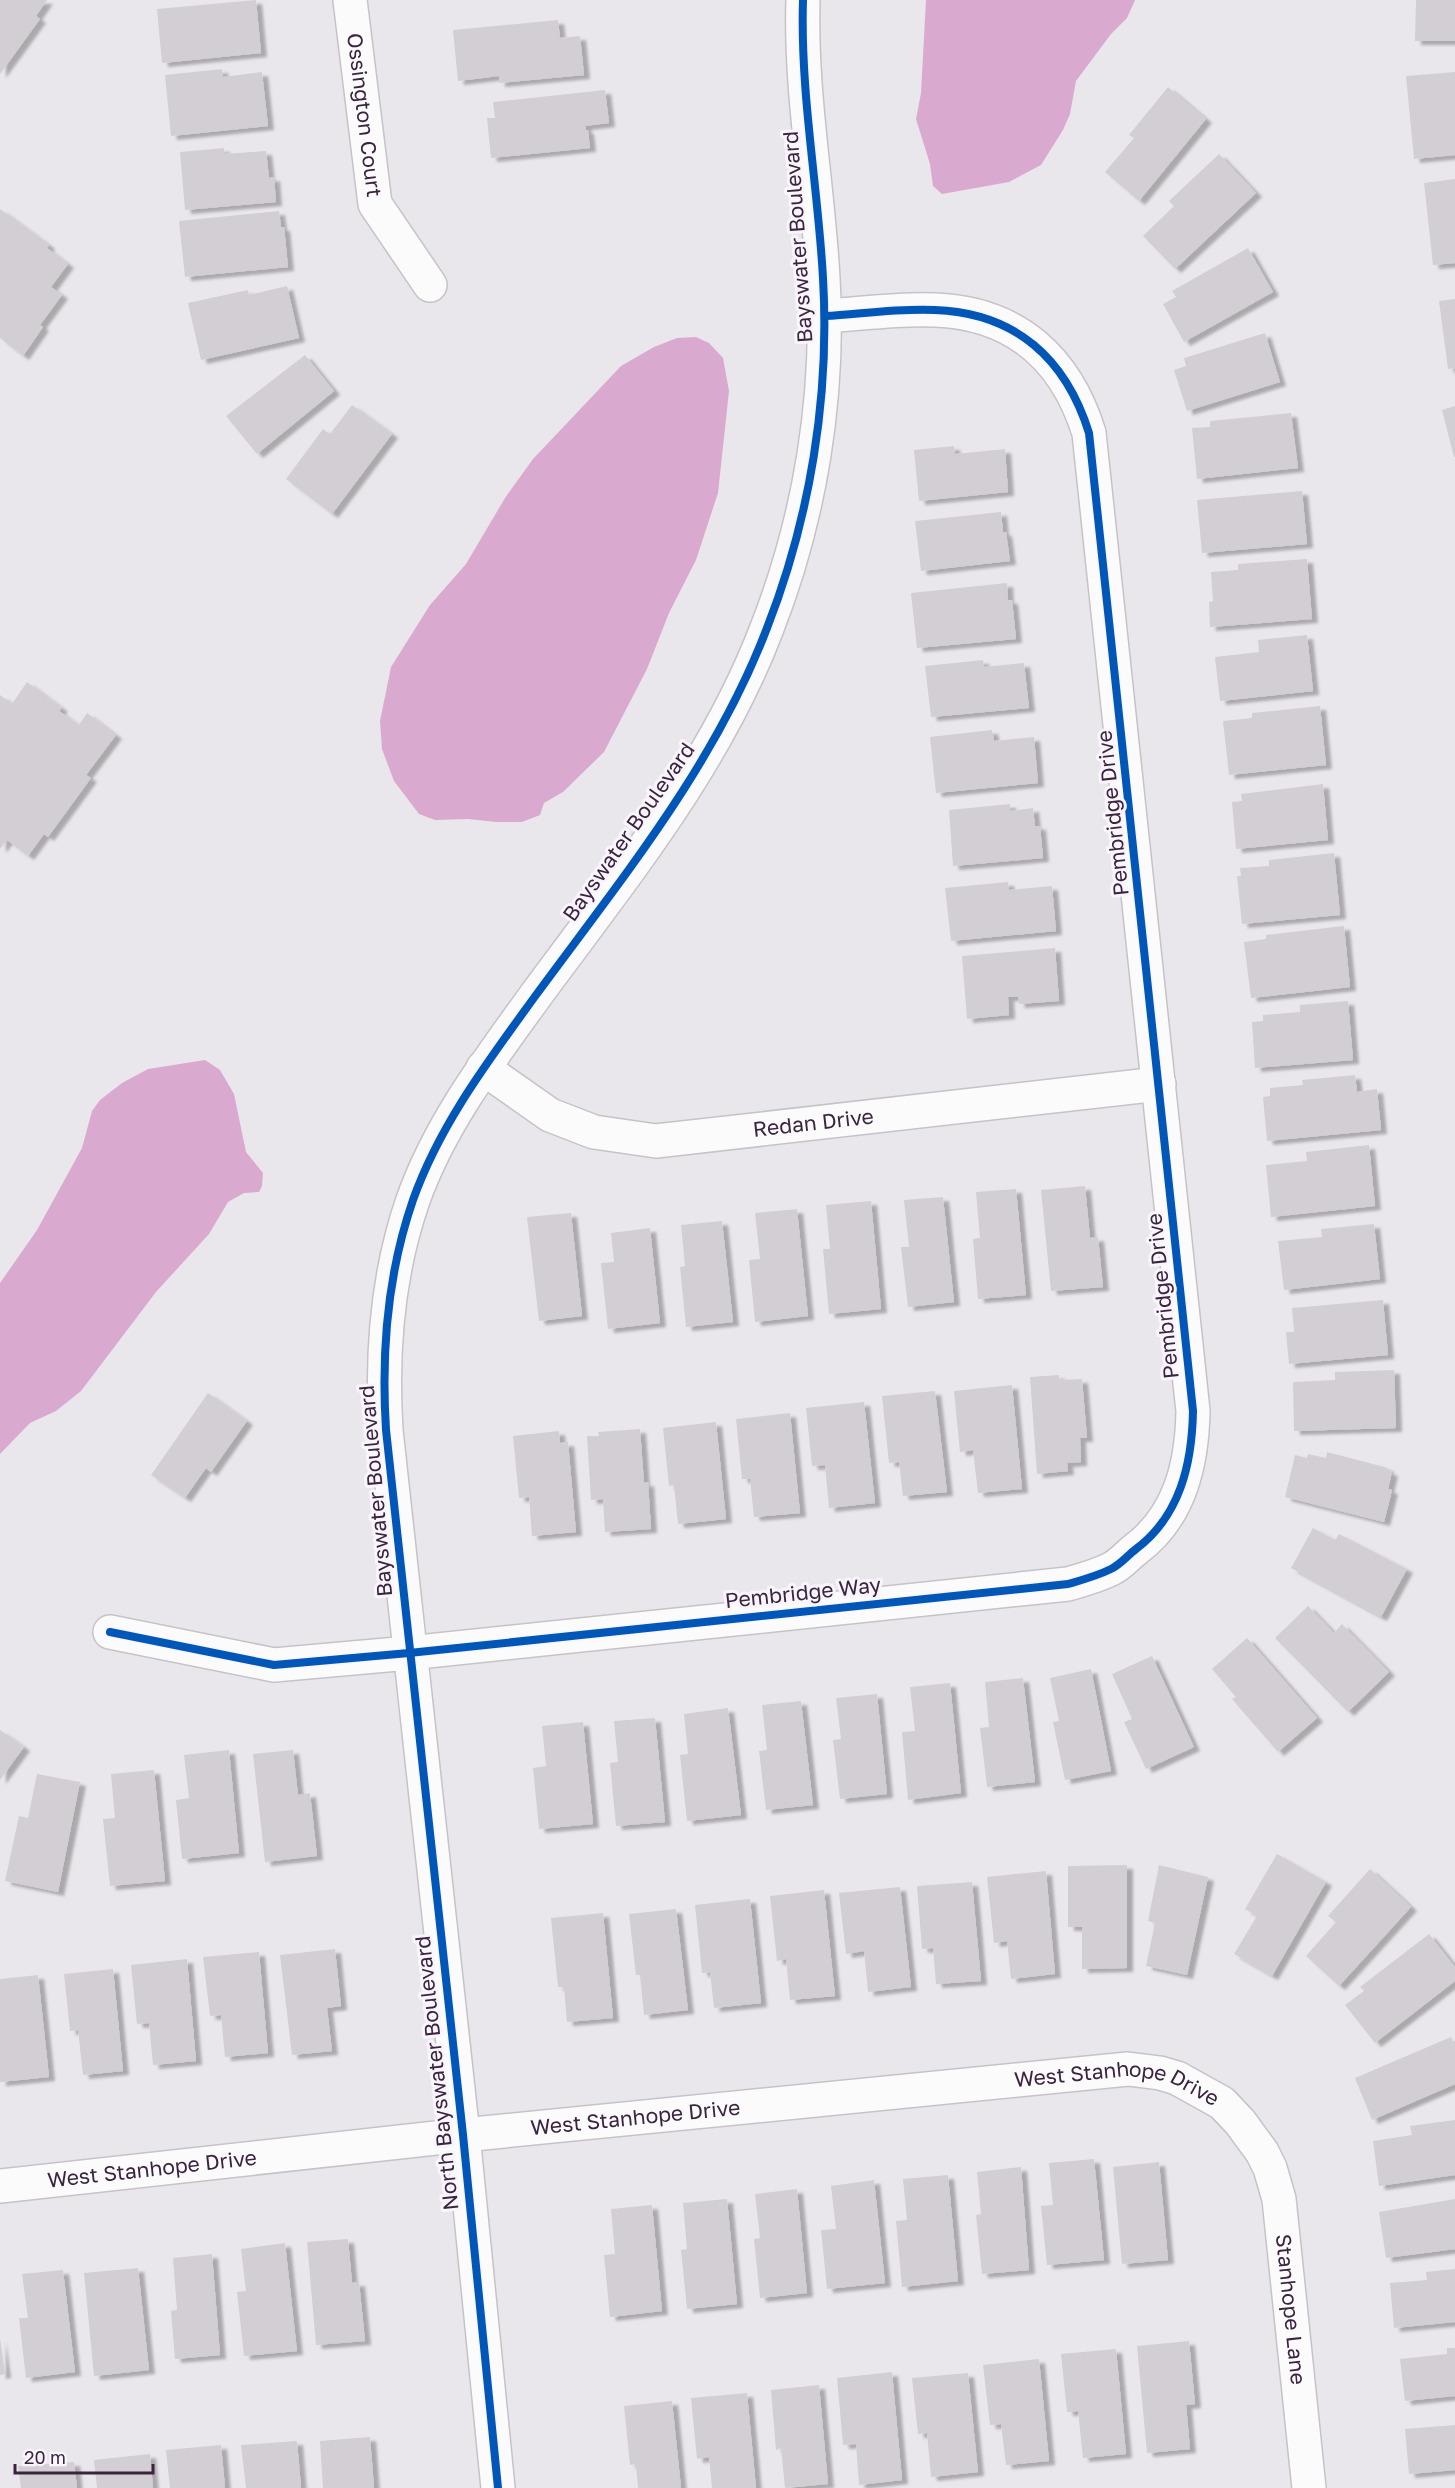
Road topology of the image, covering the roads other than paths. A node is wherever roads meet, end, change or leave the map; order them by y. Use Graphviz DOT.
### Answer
graph roads {
  1 [pos="350,0"];
  2 [pos="803,0"];
  3 [pos="430,285"];
  4 [pos="825,315"];
  5 [pos="483,1068"];
  6 [pos="1159,1084"];
  7 [pos="1172,1507"];
  8 [pos="110,1632"];
  9 [pos="409,1653"];
  10 [pos="463,2135"];
  11 [pos="1250,2135"];
  12 [pos="0,2186"];
  13 [pos="498,2488"];
  14 [pos="1309,2488"];
  1 -- 3 [label="street, Ossington Court"];
  2 -- 4 [label="street, Bayswater Boulevard"];
  4 -- 5 [label="street, Bayswater Boulevard"];
  4 -- 6 [label="street, Pembridge Drive"];
  5 -- 6 [label="street, Redan Drive"];
  5 -- 9 [label="street, Bayswater Boulevard"];
  6 -- 7 [label="street, Pembridge Drive"];
  7 -- 9 [label="street, Pembridge Way"];
  8 -- 9 [label="street, Pembridge Way"];
  9 -- 10 [label="street, North Bayswater Boulevard"];
  10 -- 11 [label="street, West Stanhope Drive"];
  10 -- 12 [label="street, West Stanhope Drive"];
  10 -- 13 [label="street, North Bayswater Boulevard"];
  11 -- 14 [label="street, Stanhope Lane"];
}
